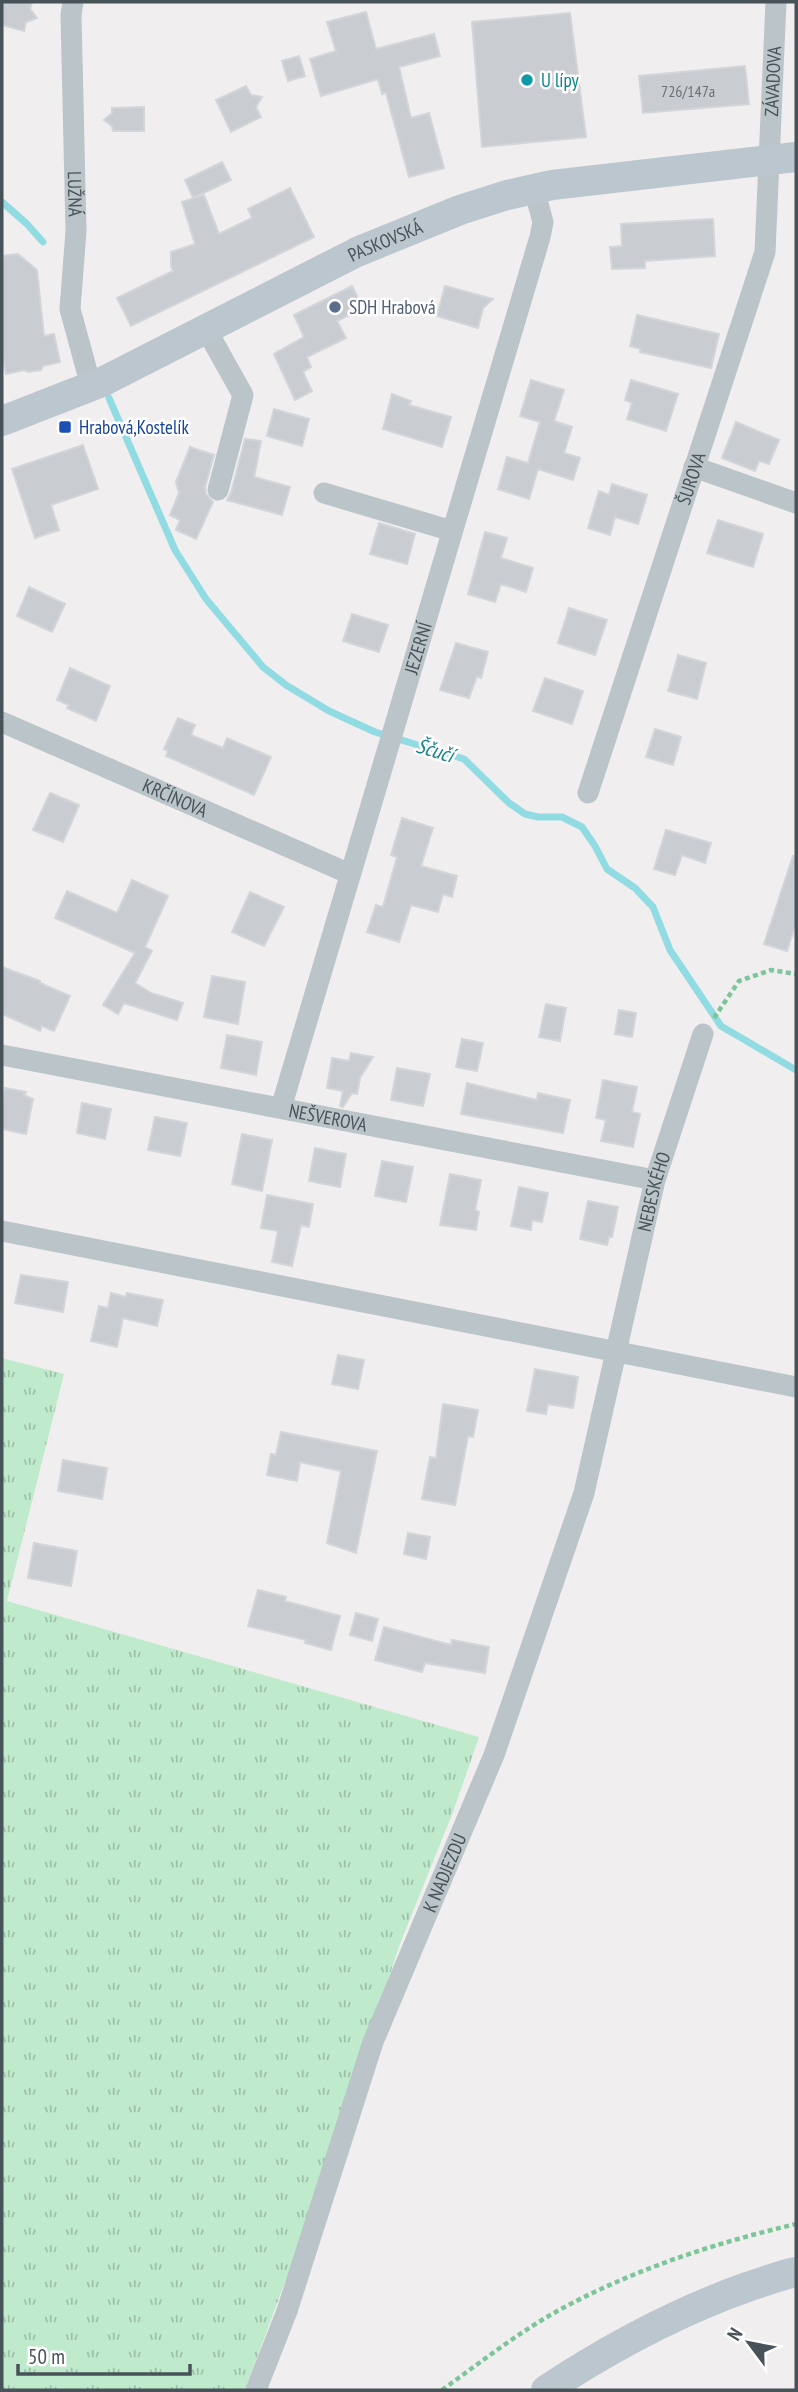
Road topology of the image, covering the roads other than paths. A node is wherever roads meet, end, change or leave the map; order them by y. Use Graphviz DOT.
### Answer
graph roads {
  1 [pos="73,2"];
  2 [pos="776,2"];
  3 [pos="783,158"];
  4 [pos="534,189"];
  5 [pos="206,329"];
  6 [pos="91,386"];
  7 [pos="2,421"];
  8 [pos="694,467"];
  9 [pos="218,490"];
  10 [pos="324,493"];
  11 [pos="796,503"];
  12 [pos="452,531"];
  13 [pos="2,722"];
  14 [pos="588,793"];
  15 [pos="350,874"];
  16 [pos="703,1034"];
  17 [pos="2,1055"];
  18 [pos="281,1108"];
  19 [pos="655,1180"];
  20 [pos="2,1231"];
  21 [pos="617,1351"];
  22 [pos="796,1387"];
  23 [pos="796,2272"];
  24 [pos="256,2390"];
  25 [pos="546,2390"];
  1 -- 6 [label="street, LUŽNÁ"];
  2 -- 3 [label="street, ZÁVADOVA"];
  3 -- 4 [label="main road, PASKOVSKÁ"];
  3 -- 8 [label="street, ŠUROVA"];
  4 -- 5 [label="main road, PASKOVSKÁ"];
  4 -- 12 [label="street, JEZERNÍ"];
  5 -- 6 [label="main road, PASKOVSKÁ"];
  5 -- 9 [label="street"];
  6 -- 7 [label="main road, PASKOVSKÁ"];
  8 -- 11 [label="street"];
  8 -- 14 [label="street, ŠUROVA"];
  10 -- 12 [label="street"];
  12 -- 15 [label="street, JEZERNÍ"];
  13 -- 15 [label="street, KRČÍNOVA"];
  15 -- 18 [label="street, JEZERNÍ"];
  16 -- 19 [label="street, NEBESKÉHO"];
  17 -- 18 [label="street, NEŠVEROVA"];
  18 -- 19 [label="street, NEŠVEROVA"];
  19 -- 21 [label="street, NEBESKÉHO"];
  20 -- 21 [label="street"];
  21 -- 22 [label="street"];
  21 -- 24 [label="street, K NADJEZDU"];
  23 -- 25 [label="main road"];
}
